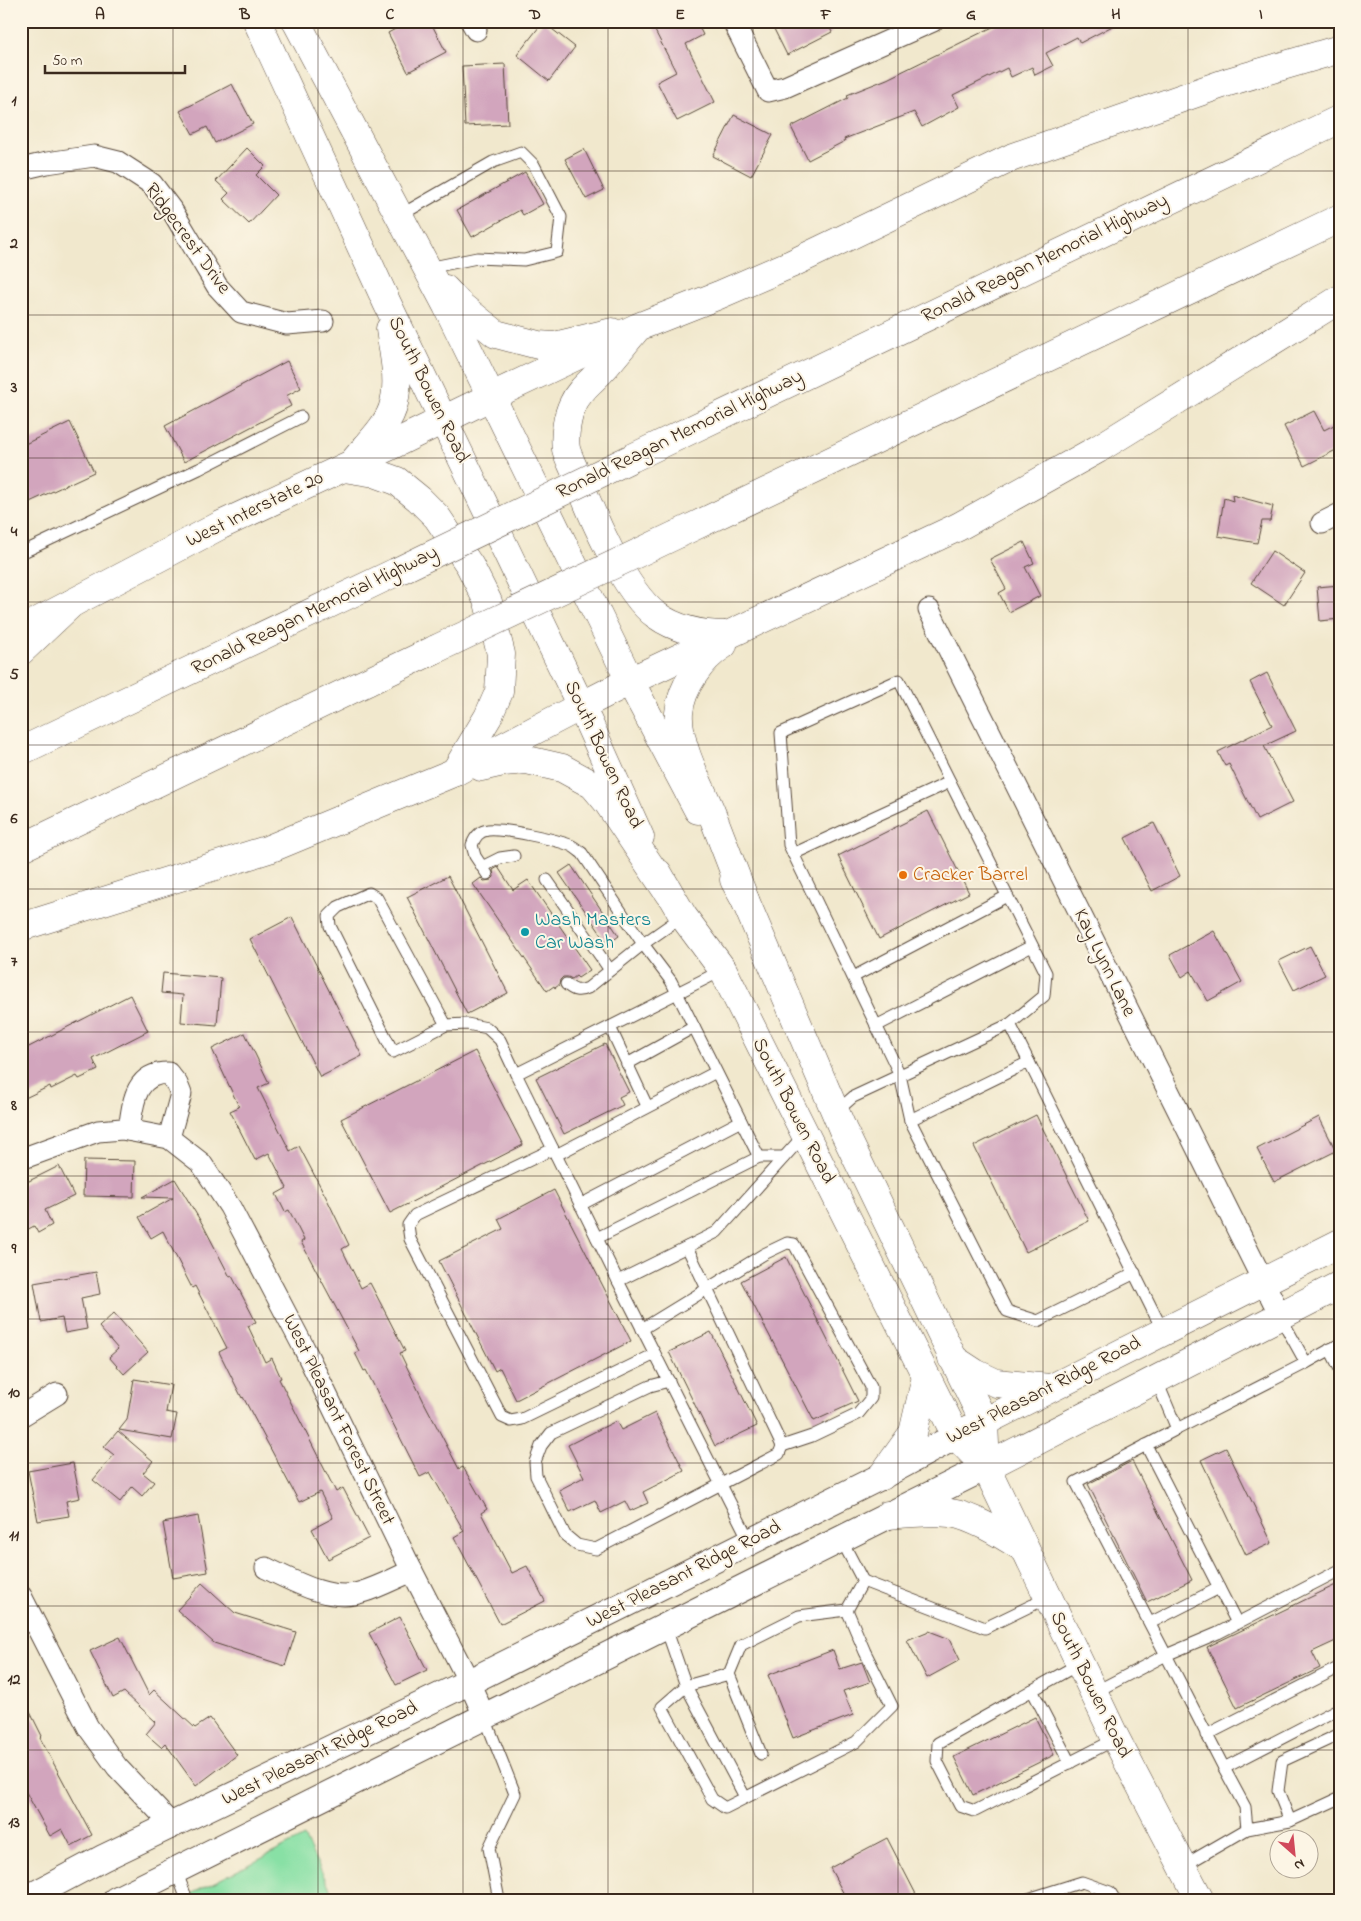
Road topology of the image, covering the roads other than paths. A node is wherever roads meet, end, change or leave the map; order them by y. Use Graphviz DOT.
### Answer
graph roads {
  1 [pos="257,21"];
  2 [pos="296,21"];
  3 [pos="733,21"];
  4 [pos="933,21"];
  5 [pos="1340,49"];
  6 [pos="1340,119"];
  7 [pos="21,169"];
  8 [pos="399,216"];
  9 [pos="1340,218"];
  10 [pos="427,268"];
  11 [pos="1340,299"];
  12 [pos="387,303"];
  13 [pos="323,321"];
  14 [pos="638,327"];
  15 [pos="492,396"];
  16 [pos="301,417"];
  17 [pos="443,420"];
  18 [pos="347,466"];
  19 [pos="21,553"];
  20 [pos="71,604"];
  21 [pos="929,610"];
  22 [pos="771,616"];
  23 [pos="21,630"];
  24 [pos="728,635"];
  25 [pos="21,652"];
  26 [pos="630,681"];
  27 [pos="581,706"];
  28 [pos="21,751"];
  29 [pos="455,772"];
  30 [pos="950,782"];
  31 [pos="21,848"];
  32 [pos="793,854"];
  33 [pos="514,856"];
  34 [pos="548,880"];
  35 [pos="1007,896"];
  36 [pos="745,900"];
  37 [pos="676,905"];
  38 [pos="21,928"];
  39 [pos="643,944"];
  40 [pos="1032,946"];
  41 [pos="610,970"];
  42 [pos="723,970"];
  43 [pos="852,977"];
  44 [pos="566,984"];
  45 [pos="677,993"];
  46 [pos="1010,1024"];
  47 [pos="446,1025"];
  48 [pos="876,1026"];
  49 [pos="610,1027"];
  50 [pos="694,1027"];
  51 [pos="1029,1062"];
  52 [pos="627,1064"];
  53 [pos="716,1072"];
  54 [pos="516,1074"];
  55 [pos="900,1075"];
  56 [pos="647,1106"];
  57 [pos="836,1112"];
  58 [pos="910,1120"];
  59 [pos="741,1121"];
  60 [pos="129,1130"];
  61 [pos="805,1134"];
  62 [pos="169,1138"];
  63 [pos="554,1152"];
  64 [pos="759,1157"];
  65 [pos="784,1157"];
  66 [pos="21,1159"];
  67 [pos="580,1205"];
  68 [pos="597,1238"];
  69 [pos="1340,1243"];
  70 [pos="687,1247"];
  71 [pos="1135,1274"];
  72 [pos="618,1281"];
  73 [pos="1262,1282"];
  74 [pos="1340,1285"];
  75 [pos="707,1289"];
  76 [pos="1280,1315"];
  77 [pos="642,1329"];
  78 [pos="1163,1331"];
  79 [pos="1335,1347"];
  80 [pos="655,1354"];
  81 [pos="952,1358"];
  82 [pos="1306,1362"];
  83 [pos="1340,1369"];
  84 [pos="926,1377"];
  85 [pos="1156,1379"];
  86 [pos="669,1381"];
  87 [pos="1052,1388"];
  88 [pos="57,1394"];
  89 [pos="21,1416"];
  90 [pos="984,1422"];
  91 [pos="1177,1429"];
  92 [pos="956,1436"];
  93 [pos="1146,1445"];
  94 [pos="782,1446"];
  95 [pos="986,1467"];
  96 [pos="882,1476"];
  97 [pos="720,1484"];
  98 [pos="888,1515"];
  99 [pos="841,1539"];
  100 [pos="750,1542"];
  101 [pos="1023,1548"];
  102 [pos="266,1568"];
  103 [pos="1340,1570"];
  104 [pos="412,1571"];
  105 [pos="863,1581"];
  106 [pos="1219,1588"];
  107 [pos="21,1596"];
  108 [pos="1048,1598"];
  109 [pos="848,1610"];
  110 [pos="1150,1623"];
  111 [pos="1237,1623"];
  112 [pos="665,1625"];
  113 [pos="1166,1655"];
  114 [pos="1079,1664"];
  115 [pos="1340,1668"];
  116 [pos="729,1674"];
  117 [pos="469,1682"];
  118 [pos="686,1686"];
  119 [pos="1032,1690"];
  120 [pos="1093,1692"];
  121 [pos="1340,1708"];
  122 [pos="485,1718"];
  123 [pos="1340,1734"];
  124 [pos="1206,1735"];
  125 [pos="1116,1739"];
  126 [pos="761,1754"];
  127 [pos="1070,1762"];
  128 [pos="1224,1768"];
  129 [pos="746,1797"];
  130 [pos="1340,1798"];
  131 [pos="1290,1821"];
  132 [pos="172,1825"];
  133 [pos="1247,1828"];
  134 [pos="1182,1866"];
  135 [pos="176,1870"];
  136 [pos="24,1900"];
  137 [pos="116,1900"];
  138 [pos="186,1900"];
  139 [pos="499,1900"];
  140 [pos="1025,1900"];
  141 [pos="1114,1900"];
  142 [pos="1200,1900"];
  1 -- 12 [label="main road, South Bowen Road"];
  2 -- 8 [label="main road, South Bowen Road"];
  3 -- 4 [label="street"];
  5 -- 14 [label="main road"];
  6 -- 28 [label="main road, Ronald Reagan Memorial Highway, bridge"];
  7 -- 13 [label="street, Ridgecrest Drive"];
  8 -- 10 [label="main road, South Bowen Road"];
  8 -- 10 [label="lane"];
  9 -- 31 [label="main road, bridge"];
  10 -- 14 [label="main road"];
  10 -- 15 [label="main road, South Bowen Road"];
  11 -- 22 [label="main road"];
  12 -- 17 [label="main road, South Bowen Road"];
  12 -- 18 [label="main road"];
  14 -- 15 [label="main road, West Interstate 20"];
  14 -- 24 [label="main road"];
  15 -- 17 [label="main road, West Interstate 20"];
  15 -- 26 [label="main road, South Bowen Road"];
  16 -- 19 [label="lane"];
  17 -- 18 [label="main road, West Interstate 20"];
  17 -- 27 [label="main road, South Bowen Road"];
  18 -- 20 [label="main road, West Interstate 20"];
  18 -- 29 [label="main road"];
  20 -- 23 [label="main road, West Interstate 20"];
  20 -- 25 [label="main road"];
  21 -- 73 [label="street, Kay Lynn Lane"];
  22 -- 24 [label="main road"];
  22 -- 36 [label="main road"];
  24 -- 26 [label="main road"];
  26 -- 27 [label="main road"];
  26 -- 36 [label="main road, South Bowen Road"];
  27 -- 29 [label="main road"];
  27 -- 37 [label="main road, South Bowen Road"];
  29 -- 37 [label="main road"];
  29 -- 38 [label="main road"];
  30 -- 32 [label="lane"];
  30 -- 32 [label="lane"];
  30 -- 35 [label="lane"];
  32 -- 43 [label="lane"];
  33 -- 39 [label="lane"];
  34 -- 41 [label="lane"];
  35 -- 40 [label="lane"];
  35 -- 43 [label="lane"];
  36 -- 57 [label="main road, South Bowen Road"];
  37 -- 39 [label="lane"];
  37 -- 42 [label="main road, South Bowen Road"];
  39 -- 41 [label="lane"];
  39 -- 45 [label="lane"];
  40 -- 46 [label="lane"];
  40 -- 48 [label="lane"];
  41 -- 44 [label="lane"];
  42 -- 45 [label="lane"];
  42 -- 61 [label="main road, South Bowen Road"];
  43 -- 48 [label="lane"];
  45 -- 49 [label="lane"];
  45 -- 50 [label="lane"];
  46 -- 51 [label="lane"];
  46 -- 55 [label="lane"];
  47 -- 47 [label="lane"];
  47 -- 54 [label="lane"];
  48 -- 55 [label="lane"];
  49 -- 52 [label="lane"];
  49 -- 54 [label="lane"];
  50 -- 52 [label="lane"];
  50 -- 53 [label="lane"];
  51 -- 58 [label="lane"];
  51 -- 71 [label="lane"];
  52 -- 56 [label="lane"];
  53 -- 56 [label="lane"];
  53 -- 59 [label="lane"];
  54 -- 63 [label="lane"];
  55 -- 57 [label="lane"];
  55 -- 58 [label="lane"];
  56 -- 63 [label="lane"];
  57 -- 61 [label="main road"];
  57 -- 81 [label="main road, South Bowen Road"];
  58 -- 71 [label="lane"];
  59 -- 64 [label="lane"];
  59 -- 67 [label="lane"];
  60 -- 62 [label="street"];
  60 -- 62 [label="street"];
  60 -- 66 [label="street"];
  61 -- 65 [label="lane"];
  61 -- 84 [label="main road, South Bowen Road"];
  62 -- 104 [label="street, West Pleasant Forest Street"];
  63 -- 67 [label="lane"];
  63 -- 80 [label="lane"];
  64 -- 65 [label="lane"];
  64 -- 68 [label="lane"];
  65 -- 70 [label="lane"];
  67 -- 68 [label="lane"];
  68 -- 72 [label="lane"];
  69 -- 73 [label="main road, West Pleasant Ridge Road"];
  70 -- 72 [label="lane"];
  70 -- 75 [label="lane"];
  71 -- 78 [label="lane"];
  72 -- 77 [label="lane"];
  73 -- 76 [label="street, Kay Lynn Lane"];
  73 -- 78 [label="main road, West Pleasant Ridge Road"];
  74 -- 76 [label="main road, West Pleasant Ridge Road"];
  75 -- 77 [label="lane"];
  75 -- 94 [label="lane"];
  75 -- 94 [label="lane"];
  76 -- 82 [label="lane"];
  76 -- 85 [label="main road, West Pleasant Ridge Road"];
  77 -- 80 [label="lane"];
  78 -- 87 [label="main road, West Pleasant Ridge Road"];
  79 -- 82 [label="lane"];
  79 -- 83 [label="lane"];
  80 -- 86 [label="lane"];
  81 -- 87 [label="main road"];
  81 -- 90 [label="main road, South Bowen Road"];
  82 -- 91 [label="lane"];
  84 -- 92 [label="main road, South Bowen Road"];
  84 -- 96 [label="main road"];
  85 -- 91 [label="lane"];
  85 -- 95 [label="main road, West Pleasant Ridge Road"];
  86 -- 97 [label="lane"];
  86 -- 97 [label="lane"];
  87 -- 90 [label="main road, West Pleasant Ridge Road"];
  88 -- 89 [label="street"];
  90 -- 92 [label="main road, West Pleasant Ridge Road"];
  90 -- 95 [label="main road, South Bowen Road"];
  91 -- 93 [label="lane"];
  92 -- 95 [label="main road, South Bowen Road"];
  92 -- 96 [label="street, West Pleasant Ridge Road"];
  93 -- 106 [label="lane"];
  93 -- 110 [label="lane"];
  94 -- 97 [label="lane"];
  95 -- 98 [label="street, West Pleasant Ridge Road"];
  95 -- 101 [label="main road, South Bowen Road"];
  96 -- 100 [label="street, West Pleasant Ridge Road"];
  97 -- 100 [label="lane"];
  98 -- 99 [label="street, West Pleasant Ridge Road"];
  98 -- 101 [label="main road"];
  99 -- 105 [label="lane"];
  99 -- 112 [label="street, West Pleasant Ridge Road"];
  100 -- 112 [label="street"];
  100 -- 117 [label="street, West Pleasant Ridge Road"];
  101 -- 108 [label="main road, South Bowen Road"];
  102 -- 104 [label="street"];
  103 -- 111 [label="lane"];
  104 -- 117 [label="street, West Pleasant Forest Street"];
  105 -- 108 [label="lane"];
  105 -- 109 [label="lane"];
  106 -- 110 [label="lane"];
  106 -- 111 [label="lane"];
  107 -- 132 [label="street"];
  108 -- 114 [label="main road, South Bowen Road"];
  109 -- 116 [label="lane"];
  109 -- 129 [label="lane"];
  110 -- 113 [label="lane"];
  111 -- 113 [label="lane"];
  112 -- 118 [label="lane"];
  112 -- 122 [label="street, West Pleasant Ridge Road"];
  113 -- 120 [label="lane"];
  113 -- 124 [label="lane"];
  114 -- 119 [label="lane"];
  114 -- 120 [label="main road, South Bowen Road"];
  115 -- 124 [label="lane"];
  116 -- 118 [label="lane"];
  116 -- 126 [label="lane"];
  117 -- 122 [label="street, West Pleasant Forest Street"];
  117 -- 132 [label="street, West Pleasant Ridge Road"];
  118 -- 129 [label="lane"];
  118 -- 129 [label="lane"];
  119 -- 127 [label="lane"];
  119 -- 127 [label="lane"];
  120 -- 125 [label="main road, South Bowen Road"];
  121 -- 128 [label="lane"];
  122 -- 135 [label="street, West Pleasant Ridge Road"];
  122 -- 139 [label="lane"];
  123 -- 131 [label="lane"];
  124 -- 128 [label="lane"];
  125 -- 127 [label="lane"];
  125 -- 134 [label="main road, South Bowen Road"];
  128 -- 133 [label="lane"];
  130 -- 131 [label="lane"];
  131 -- 133 [label="lane"];
  132 -- 136 [label="street, West Pleasant Ridge Road"];
  133 -- 134 [label="lane"];
  134 -- 142 [label="main road, South Bowen Road"];
  135 -- 137 [label="street, West Pleasant Ridge Road"];
  135 -- 138 [label="lane"];
  140 -- 141 [label="lane"];
}
